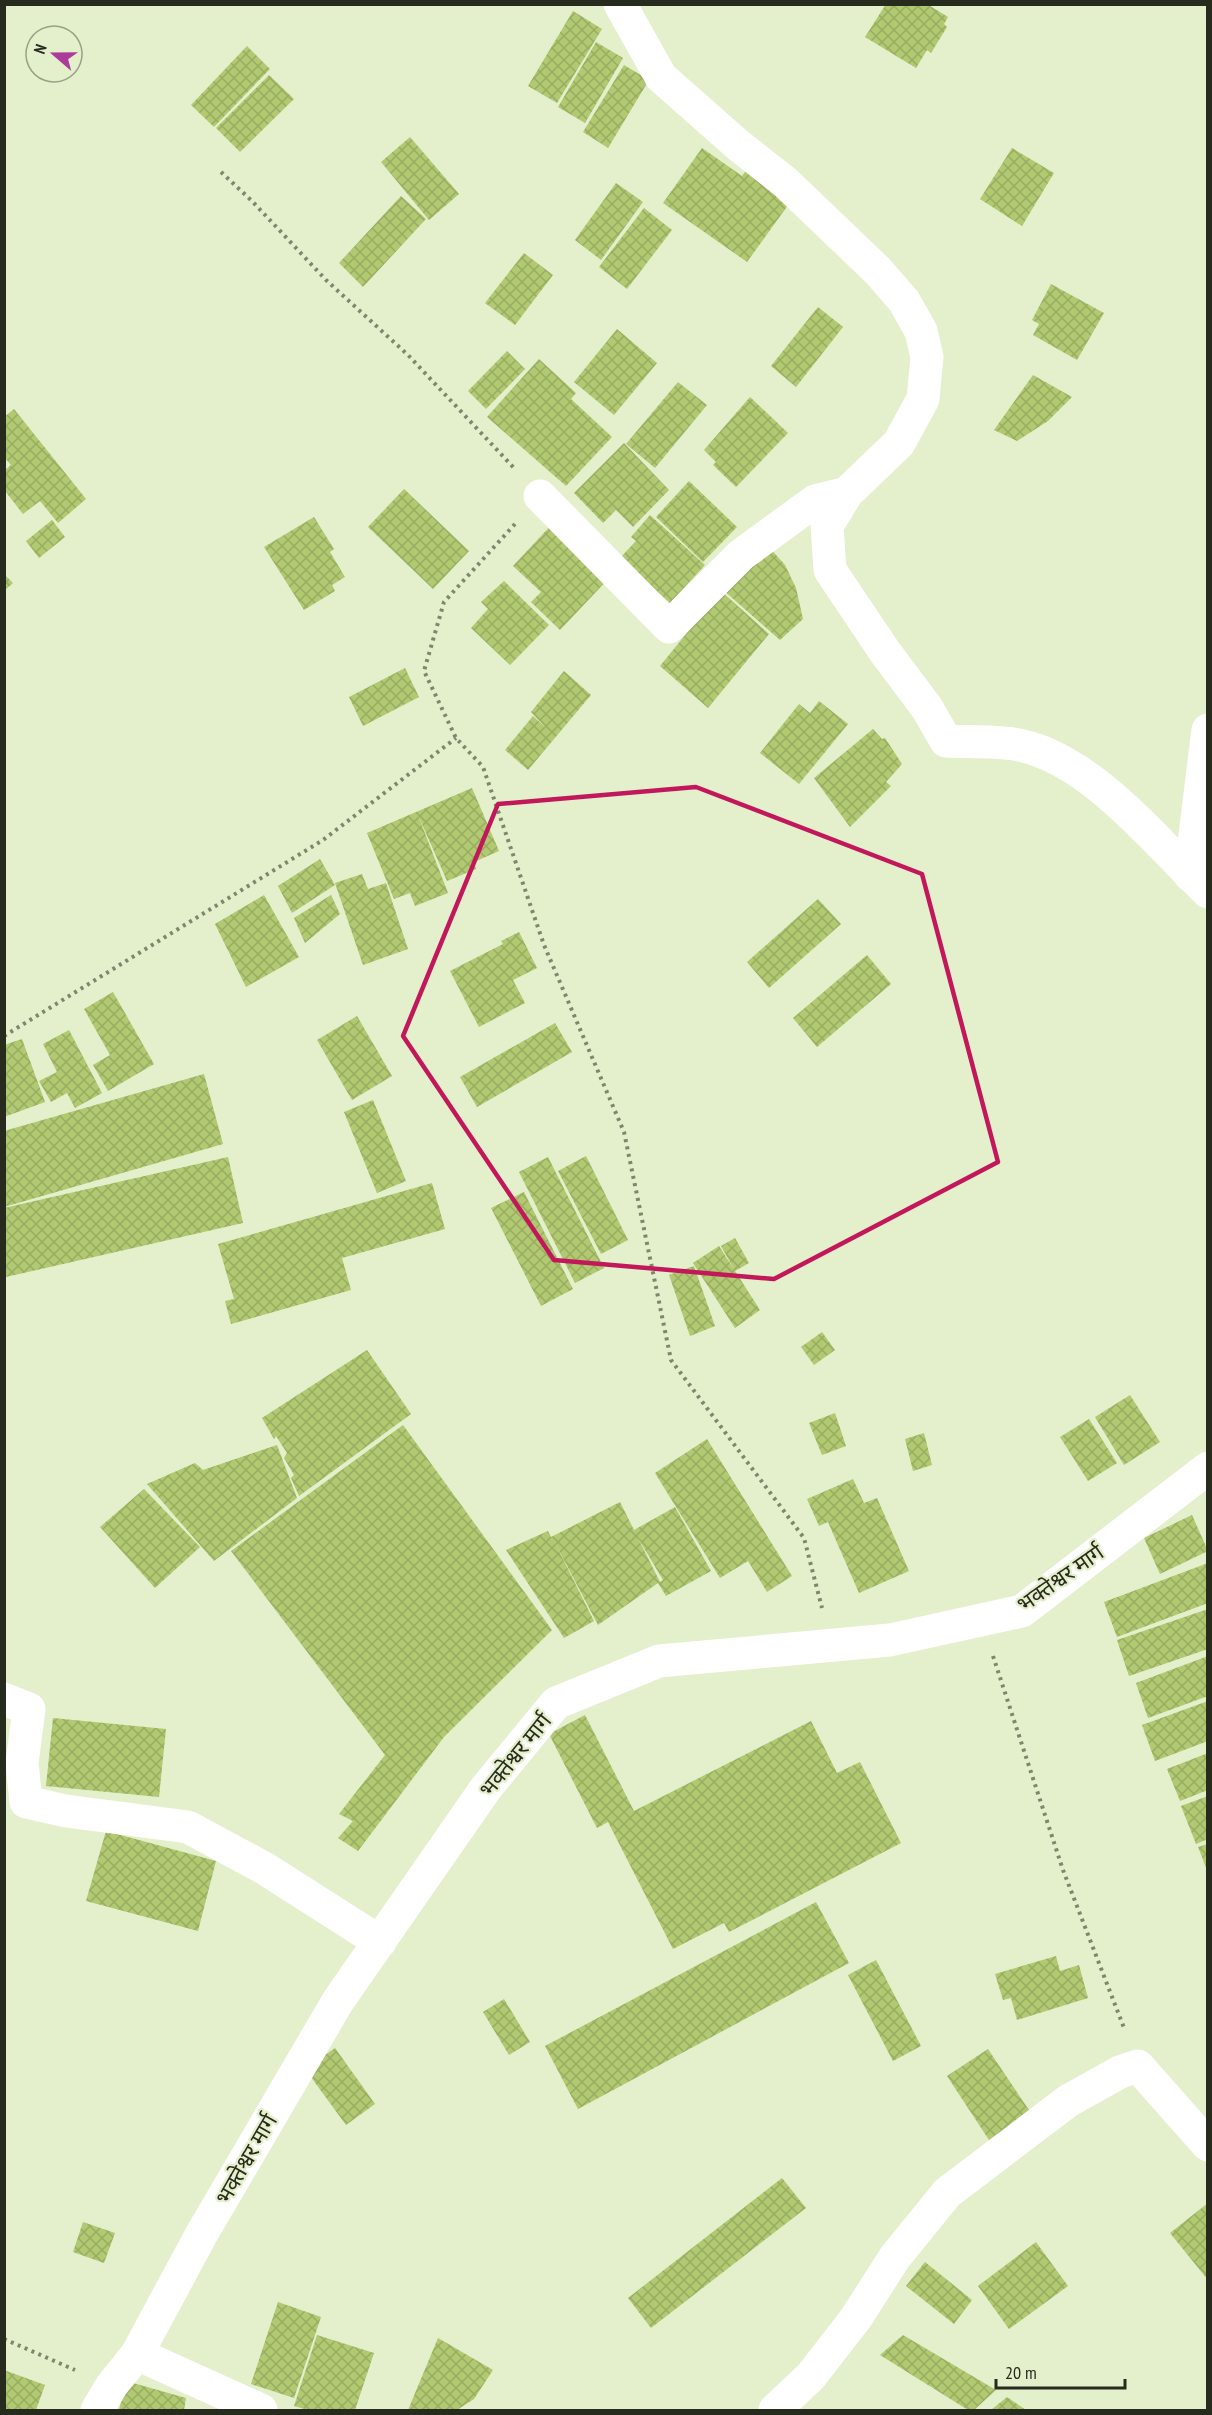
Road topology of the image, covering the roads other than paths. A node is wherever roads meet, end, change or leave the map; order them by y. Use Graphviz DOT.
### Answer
graph roads {
  1 [pos="620,4"];
  2 [pos="847,493"];
  3 [pos="540,496"];
  4 [pos="1208,730"];
  5 [pos="1199,884"];
  6 [pos="1208,1468"];
  7 [pos="4,1699"];
  8 [pos="380,1942"];
  9 [pos="1208,2145"];
  10 [pos="137,2354"];
  11 [pos="105,2398"];
  12 [pos="261,2410"];
  13 [pos="775,2410"];
  1 -- 2 [label="street"];
  2 -- 3 [label="street"];
  2 -- 5 [label="street"];
  4 -- 5 [label="street"];
  6 -- 8 [label="street, भक्तेश्वर मार्ग"];
  7 -- 8 [label="street"];
  8 -- 10 [label="street, भक्तेश्वर मार्ग"];
  9 -- 13 [label="street"];
  10 -- 11 [label="street, भक्तेश्वर मार्ग"];
  10 -- 12 [label="street"];
}
